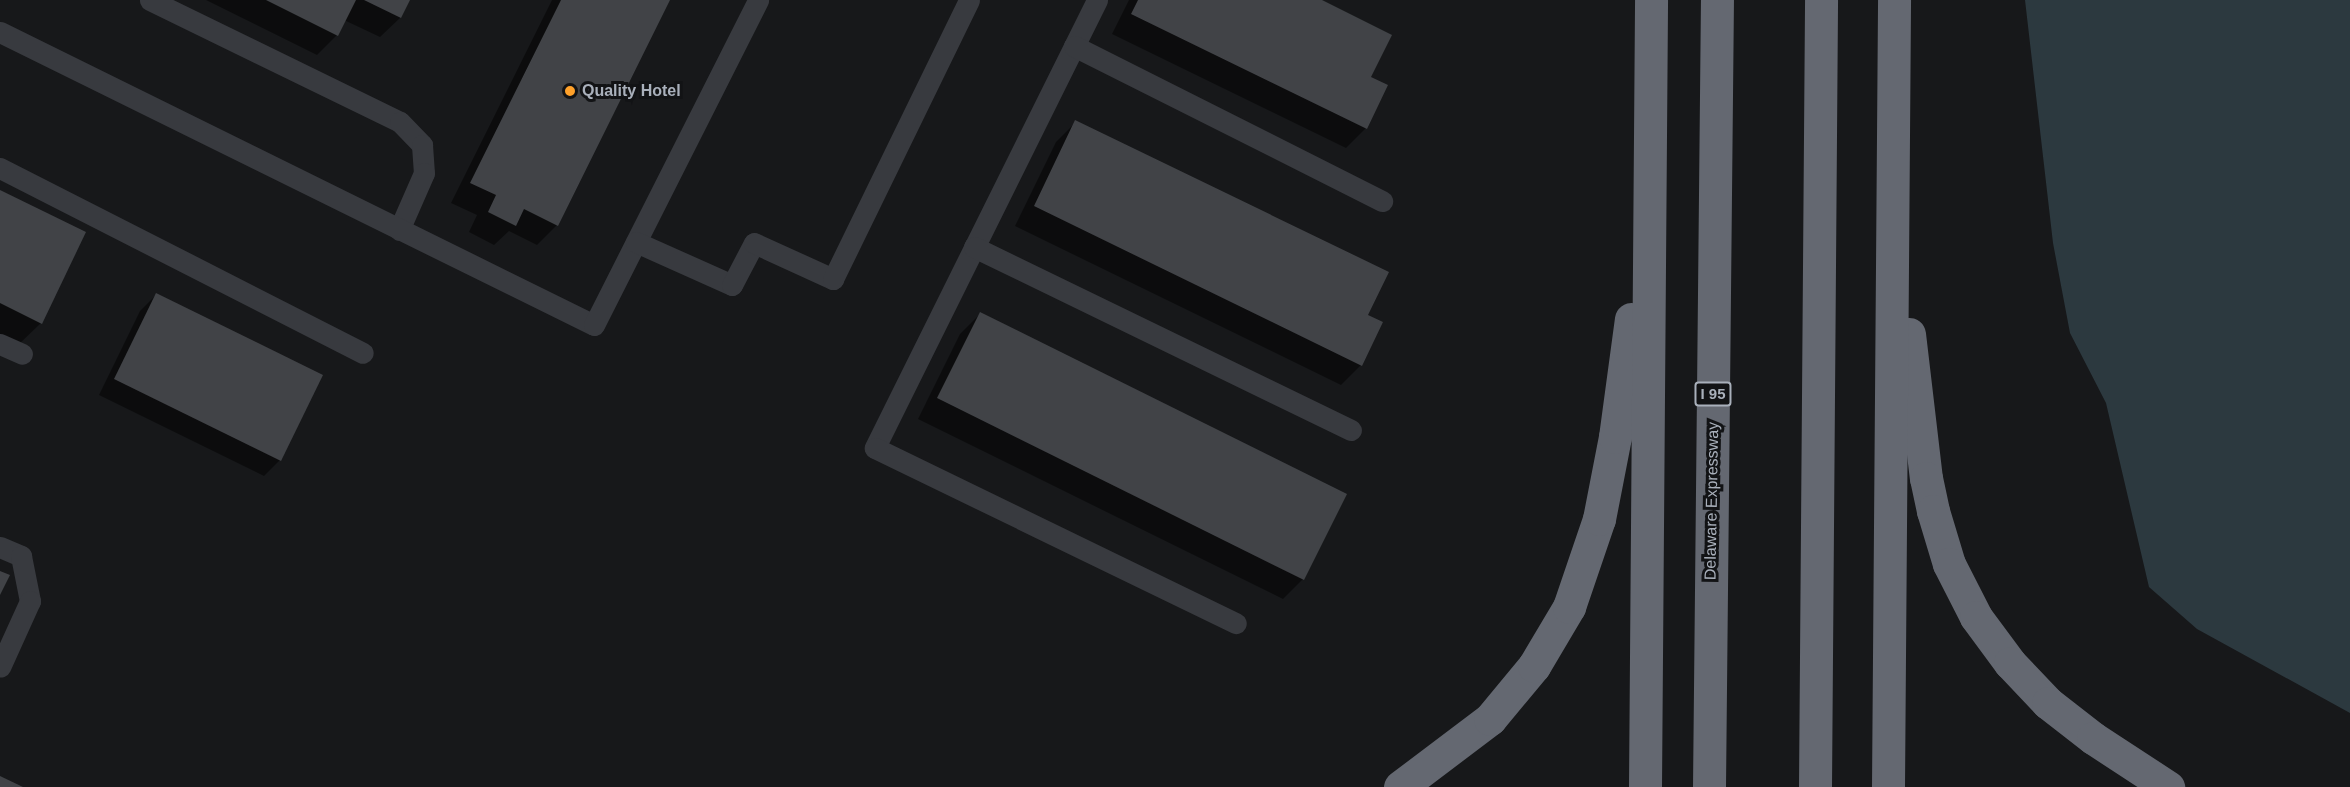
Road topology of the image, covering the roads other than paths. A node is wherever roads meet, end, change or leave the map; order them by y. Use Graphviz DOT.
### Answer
graph roads {
  1 [pos="150,0"];
  2 [pos="758,0"];
  3 [pos="969,0"];
  4 [pos="1097,0"];
  5 [pos="1651,0"];
  6 [pos="1717,0"];
  7 [pos="1821,0"];
  8 [pos="1894,0"];
  9 [pos="0,32"];
  10 [pos="1074,46"];
  11 [pos="1648,162"];
  12 [pos="0,168"];
  13 [pos="1382,201"];
  14 [pos="1893,211"];
  15 [pos="399,230"];
  16 [pos="636,242"];
  17 [pos="974,247"];
  18 [pos="0,344"];
  19 [pos="363,353"];
  20 [pos="22,354"];
  21 [pos="1352,430"];
  22 [pos="0,546"];
  23 [pos="1236,623"];
  24 [pos="0,667"];
  25 [pos="1400,787"];
  26 [pos="1645,787"];
  27 [pos="1709,787"];
  28 [pos="1815,787"];
  29 [pos="1888,787"];
  30 [pos="2168,787"];
  1 -- 15 [label="lane"];
  2 -- 16 [label="lane"];
  3 -- 16 [label="lane"];
  4 -- 10 [label="lane"];
  5 -- 11 [label="highway"];
  6 -- 27 [label="highway, Delaware Expressway / I 95"];
  7 -- 28 [label="highway"];
  8 -- 14 [label="highway"];
  9 -- 15 [label="lane"];
  10 -- 13 [label="lane"];
  10 -- 17 [label="lane"];
  11 -- 25 [label="highway"];
  11 -- 26 [label="highway"];
  12 -- 19 [label="lane"];
  14 -- 29 [label="highway"];
  14 -- 30 [label="highway"];
  15 -- 16 [label="lane"];
  17 -- 21 [label="lane"];
  17 -- 23 [label="lane"];
  18 -- 20 [label="lane"];
  22 -- 24 [label="lane"];
}
